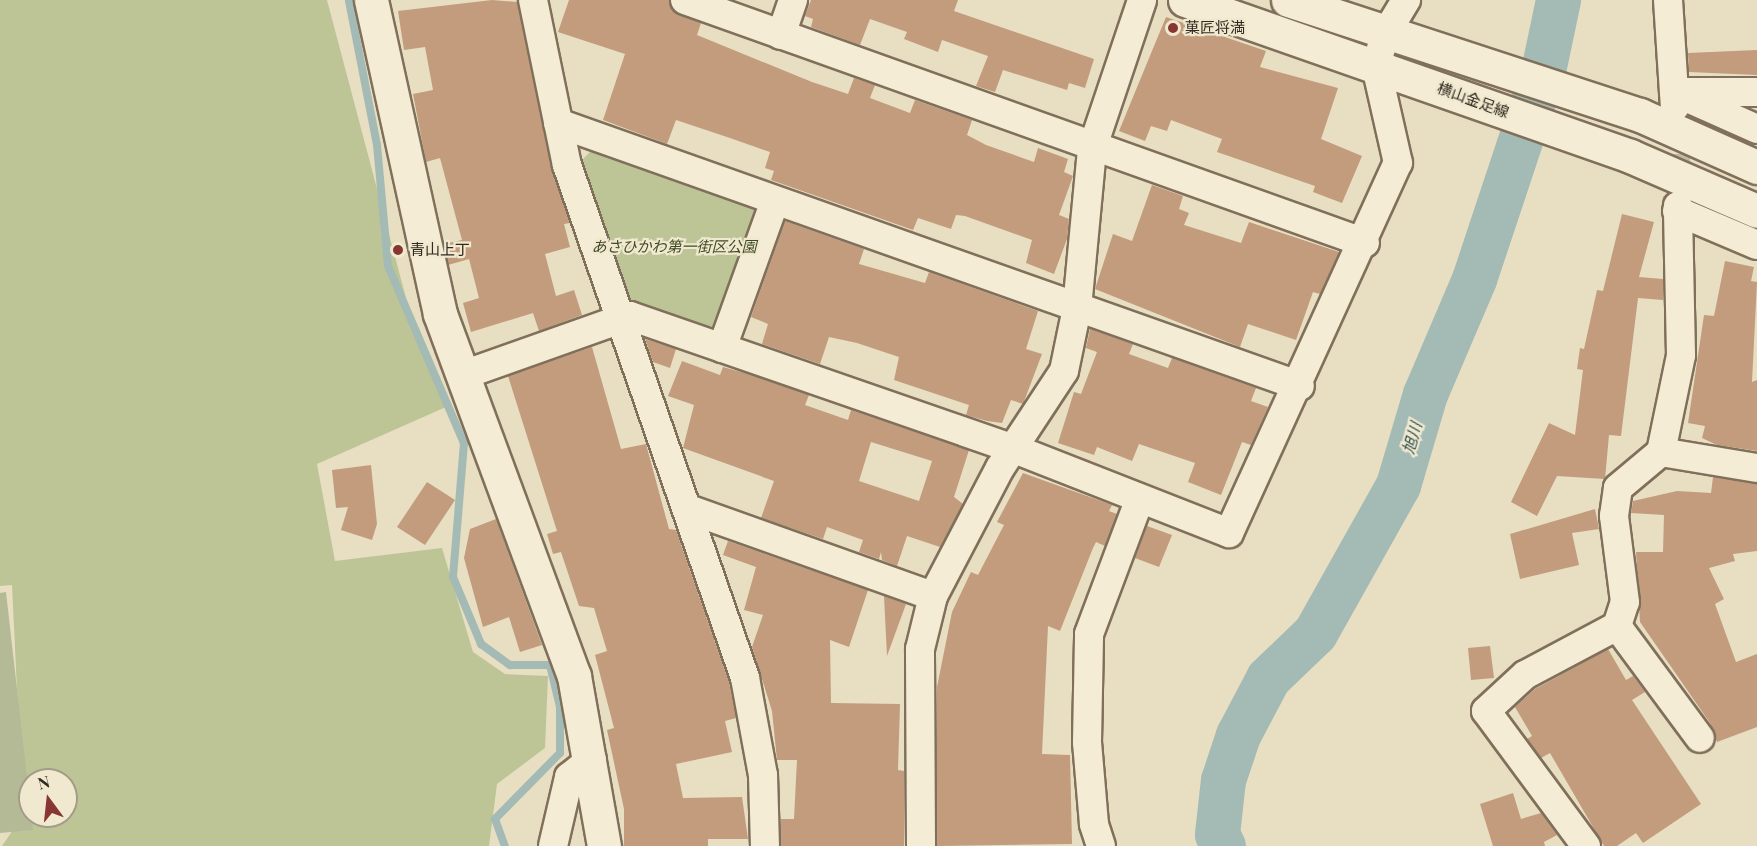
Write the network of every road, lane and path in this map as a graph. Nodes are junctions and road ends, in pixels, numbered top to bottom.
1 (371, 0) edge
2 (533, 0) edge
3 (685, 0) edge
4 (793, 0) edge
5 (1142, 0) edge
6 (1185, 0) edge
7 (1288, 0) edge
8 (1406, 0) edge
9 (1668, 0) edge
10 (781, 35) junction
11 (1385, 35) junction
12 (1376, 66) junction
13 (1757, 92) edge
14 (1674, 100) junction
15 (558, 123) junction
16 (1757, 129) edge
17 (1092, 149) junction
18 (1757, 167) edge
19 (776, 201) junction
20 (1757, 211) edge
21 (1365, 243) junction
22 (1757, 245) edge
23 (1077, 308) junction
24 (618, 320) junction
25 (722, 348) junction
26 (465, 374) junction
27 (1300, 386) junction
28 (1012, 448) junction
29 (1661, 452) junction
30 (1757, 468) edge
31 (1139, 501) junction
32 (688, 509) junction
33 (933, 596) junction
34 (1617, 626) junction
35 (1700, 738) dead end
36 (592, 759) junction
37 (553, 846) edge
38 (604, 846) edge
39 (765, 846) edge
40 (921, 846) edge
41 (1101, 846) edge
42 (1586, 846) edge

1 - 26 street
2 - 15 street
3 - 10 street
4 - 10 street
5 - 17 street
6 - 12 street, 横山金足線
7 - 11 street
8 - 11 street
9 - 14 street
10 - 17 street
11 - 12 street
11 - 18 street
12 - 20 street, 横山金足線
12 - 21 street
13 - 14 street
14 - 16 street
15 - 19 street
15 - 24 street
17 - 21 street
17 - 23 street
19 - 23 street
19 - 25 street
21 - 27 street
22 - 29 street
23 - 27 street
23 - 28 street
24 - 25 street
24 - 26 street
24 - 32 street
25 - 28 street
26 - 36 street
27 - 31 street
28 - 31 street
28 - 33 street
29 - 30 street
29 - 34 street
31 - 41 street
32 - 33 street
32 - 39 street
33 - 40 street
34 - 35 street
34 - 42 street
36 - 37 street
36 - 38 street

